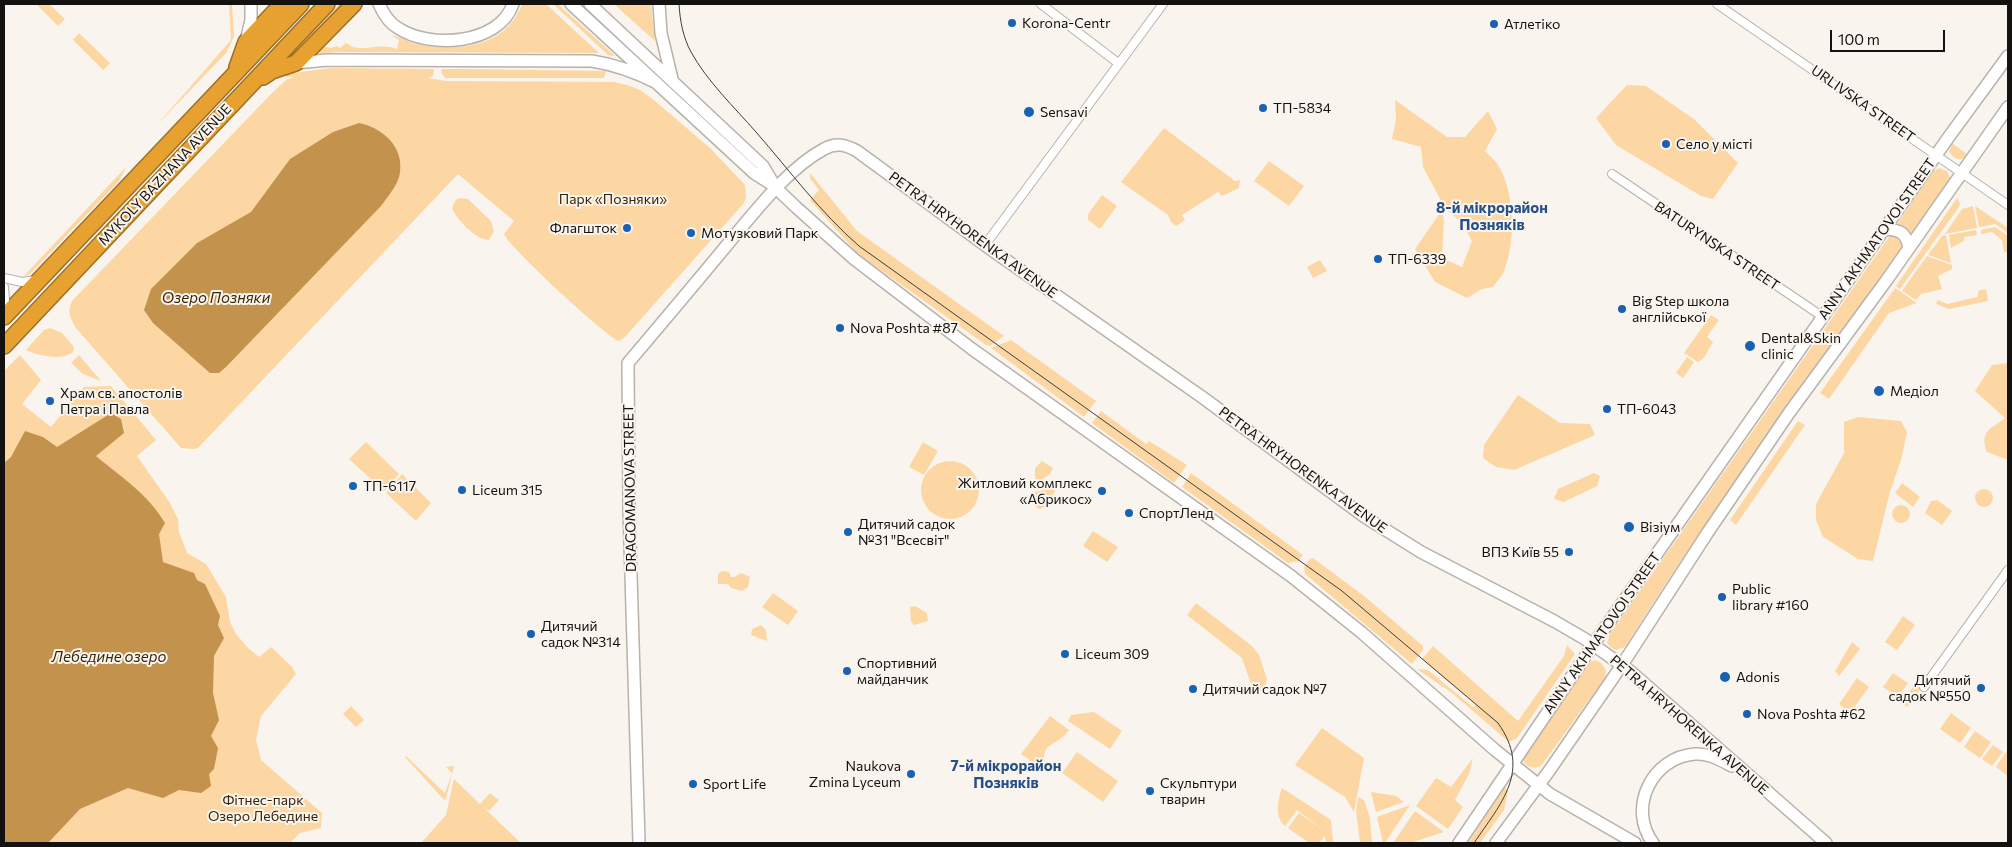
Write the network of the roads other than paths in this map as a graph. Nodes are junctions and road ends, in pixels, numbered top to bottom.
1 (251, 4) edge
2 (282, 4) edge
3 (301, 4) edge
4 (327, 4) edge
5 (354, 4) edge
6 (379, 4) edge
7 (513, 4) edge
8 (571, 4) edge
9 (590, 4) edge
10 (660, 4) edge
11 (1040, 4) edge
12 (1164, 4) edge
13 (1718, 4) edge
14 (246, 42) junction
15 (2008, 56) edge
16 (296, 63) junction
17 (1118, 64) junction
18 (235, 74) junction
19 (672, 79) junction
20 (657, 84) junction
21 (250, 85) junction
22 (2008, 107) edge
23 (1936, 155) junction
24 (1962, 173) junction
25 (1612, 174) dead end
26 (776, 188) junction
27 (2008, 204) edge
28 (1881, 226) junction
29 (985, 245) junction
30 (1909, 248) junction
31 (4, 278) edge
32 (40, 279) junction
33 (4, 287) edge
34 (5, 316) edge
35 (1823, 316) junction
36 (4, 346) edge
37 (2008, 570) edge
38 (1593, 645) junction
39 (1622, 665) junction
40 (1924, 687) dead end
41 (1514, 764) junction
42 (1745, 772) junction
43 (1539, 783) junction
44 (639, 843) edge
45 (1459, 843) edge
46 (1496, 843) edge
47 (1635, 843) edge
48 (1653, 843) edge
49 (1826, 843) edge

1 - 14 main road
2 - 14 highway
3 - 18 highway, MYKOLY BAZHANA AVENUE
4 - 21 highway, MYKOLY BAZHANA AVENUE
5 - 16 highway
6 - 7 main road
8 - 20 main road
9 - 19 main road
10 - 19 main road
11 - 17 street
12 - 17 street
13 - 23 street, URLIVSKA STREET
14 - 18 highway
15 - 23 main road, ANNY AKHMATOVOI STREET
16 - 20 main road
16 - 21 highway
17 - 29 street
18 - 32 highway, MYKOLY BAZHANA AVENUE
19 - 26 main road
20 - 26 main road
21 - 36 highway, MYKOLY BAZHANA AVENUE
22 - 24 main road
23 - 24 street, URLIVSKA STREET
23 - 28 main road, ANNY AKHMATOVOI STREET
24 - 27 street, URLIVSKA STREET
24 - 30 main road
25 - 35 street, BATURYNSKA STREET
26 - 29 main road, PETRA HRYHORENKA AVENUE
26 - 41 main road
26 - 44 main road, DRAGOMANOVA STREET
28 - 30 main road
28 - 35 main road, ANNY AKHMATOVOI STREET
29 - 38 main road, PETRA HRYHORENKA AVENUE
30 - 39 main road
31 - 32 street
32 - 34 highway, MYKOLY BAZHANA AVENUE
33 - 34 street
35 - 38 main road, ANNY AKHMATOVOI STREET
37 - 40 street
38 - 39 main road, PETRA HRYHORENKA AVENUE
38 - 41 main road, ANNY AKHMATOVOI STREET
39 - 42 main road, PETRA HRYHORENKA AVENUE
39 - 43 main road
41 - 43 main road
41 - 45 main road, ANNY AKHMATOVOI STREET
42 - 48 main road
42 - 49 main road, PETRA HRYHORENKA AVENUE
43 - 46 main road
43 - 47 main road

